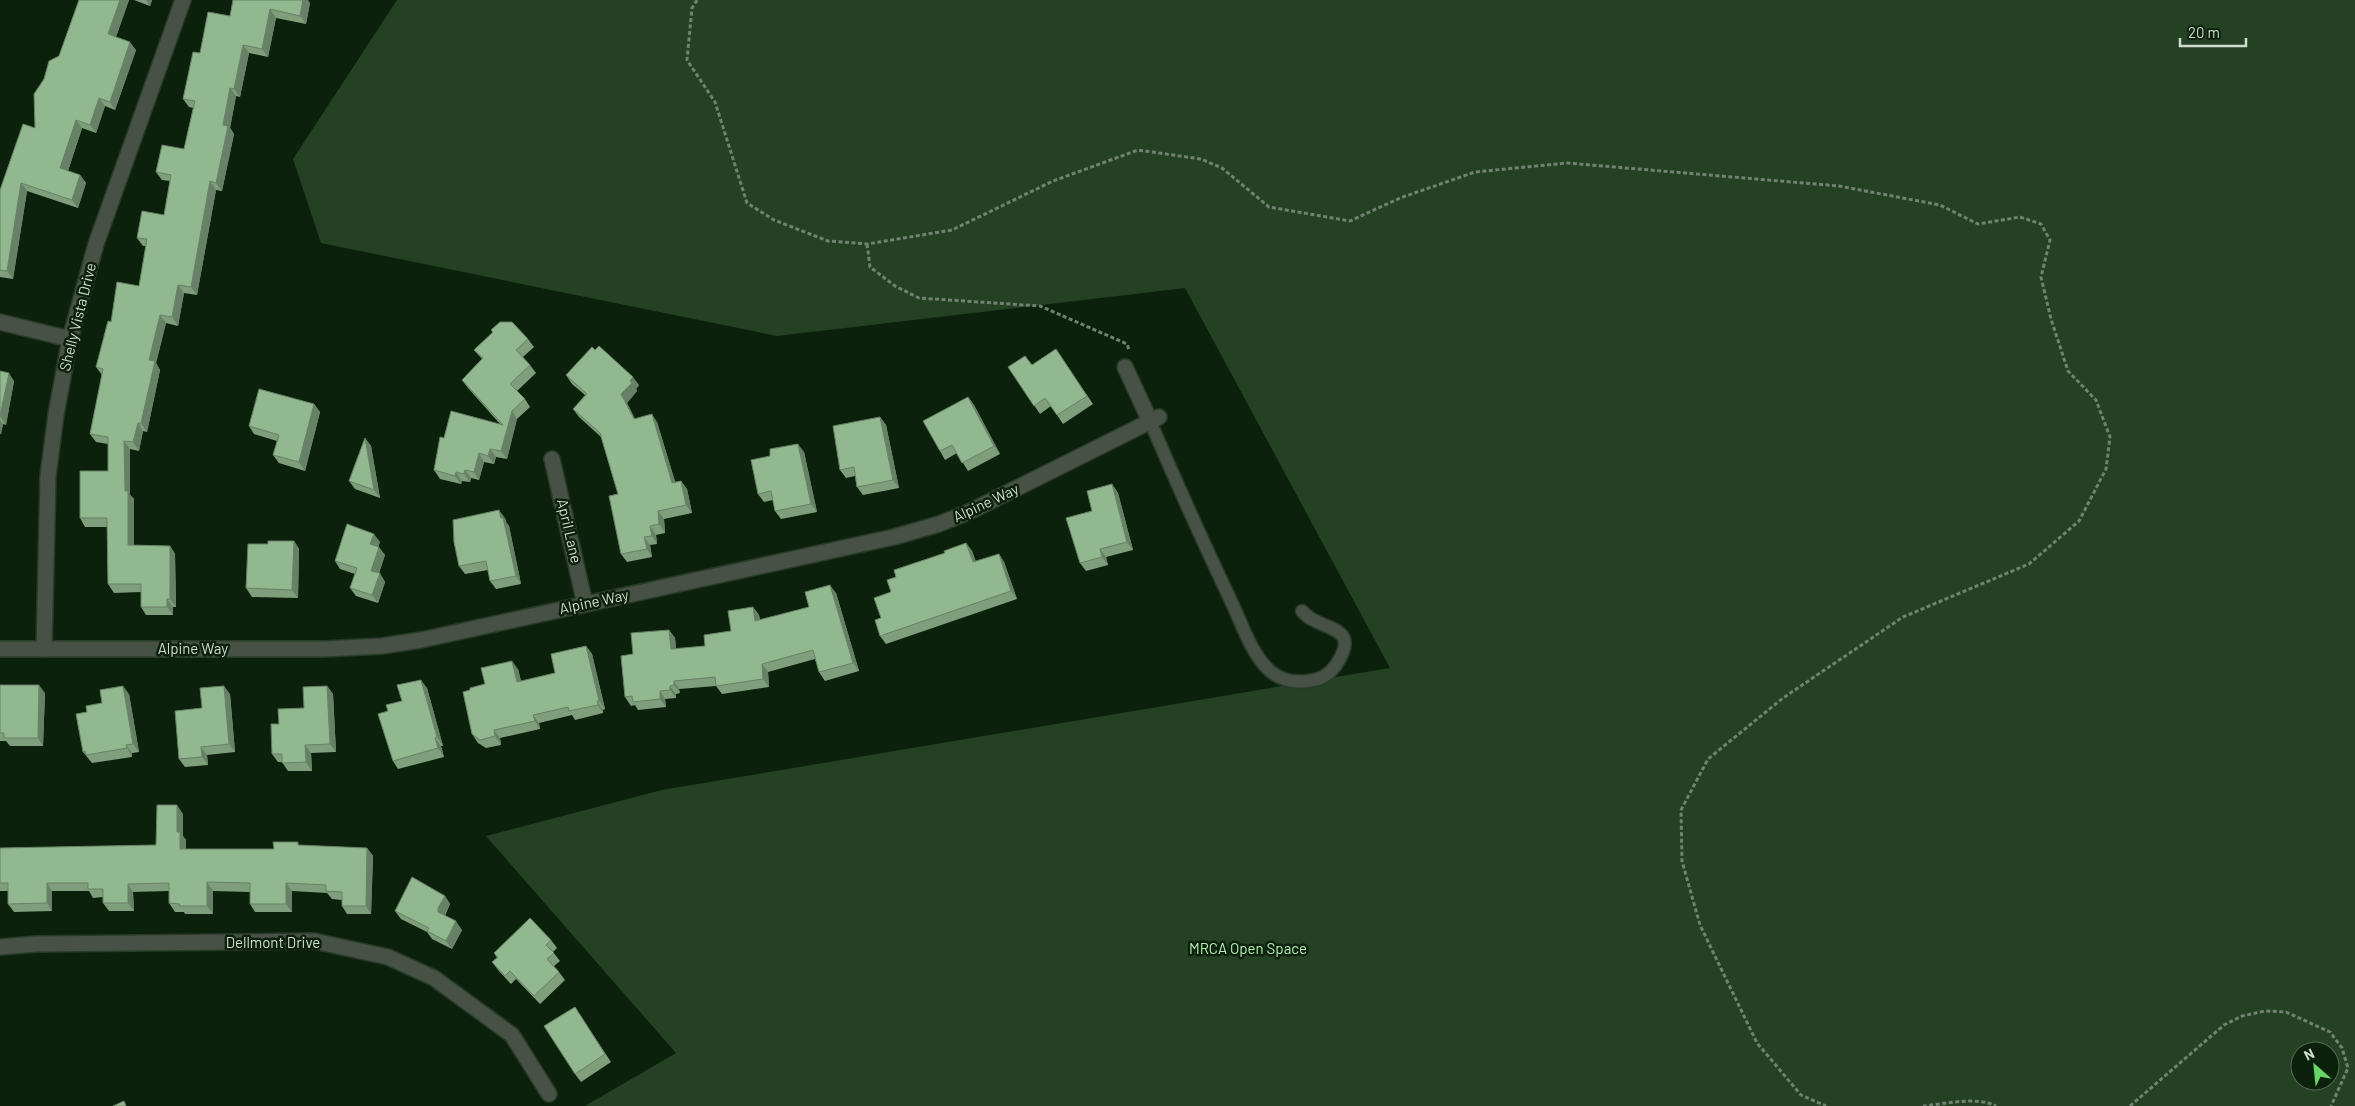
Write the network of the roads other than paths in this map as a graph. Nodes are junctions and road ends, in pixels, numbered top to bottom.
1 (183, 0) edge
2 (0, 322) edge
3 (70, 339) junction
4 (1127, 361) road end
5 (1154, 419) junction
6 (552, 459) dead end
7 (584, 604) junction
8 (1302, 611) dead end
9 (44, 648) junction
10 (0, 649) edge
11 (0, 947) edge
12 (549, 1094) dead end

1 - 3 street, Shelly Vista Drive
2 - 3 street
3 - 9 street, Shelly Vista Drive
4 - 5 street
5 - 7 street, Alpine Way
5 - 8 lane
6 - 7 street, April Lane
7 - 9 street, Alpine Way
9 - 10 street, Alpine Way
11 - 12 street, Dellmont Drive

